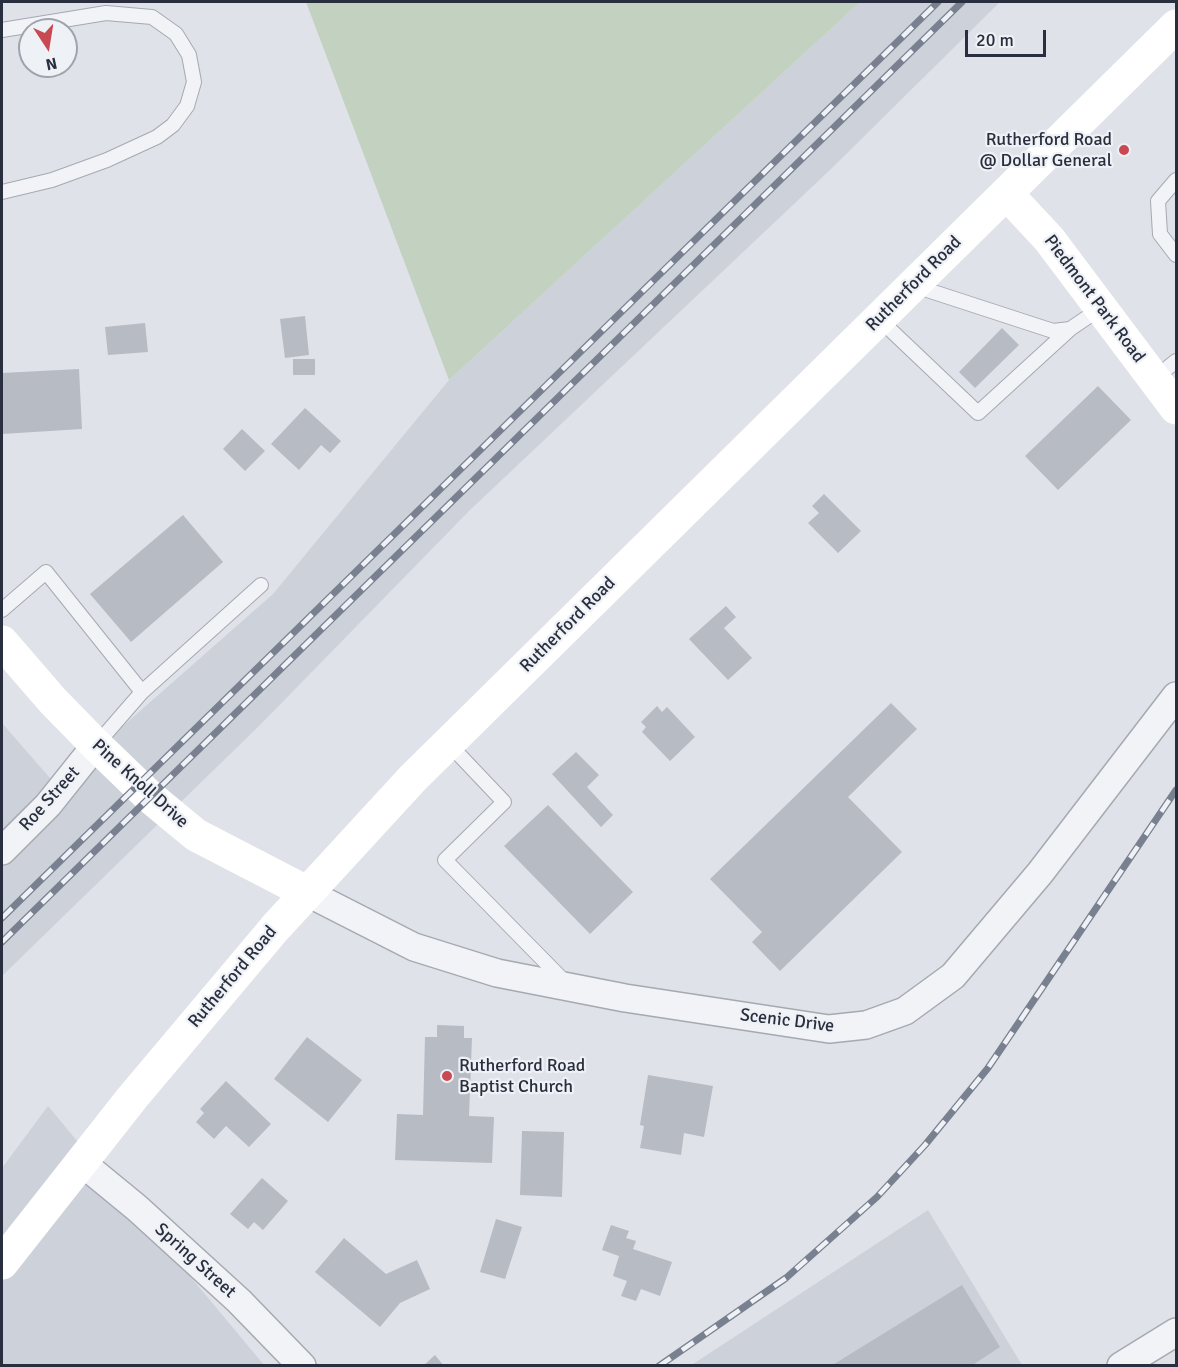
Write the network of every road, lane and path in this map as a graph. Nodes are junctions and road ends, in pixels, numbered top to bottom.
1 (1176, 26) edge
2 (2, 30) edge
3 (1176, 180) edge
4 (2, 192) edge
5 (1006, 194) junction
6 (1176, 255) edge
7 (913, 285) junction
8 (1101, 308) junction
9 (879, 319) junction
10 (1070, 329) junction
11 (1165, 370) edge
12 (1176, 408) edge
13 (261, 585) dead end
14 (2, 610) edge
15 (2, 642) edge
16 (142, 692) junction
17 (1176, 696) edge
18 (448, 743) junction
19 (96, 745) junction
20 (2, 850) edge
21 (306, 892) junction
22 (570, 988) junction
23 (81, 1162) junction
24 (2, 1263) edge
25 (1176, 1332) edge
26 (302, 1365) edge
27 (1121, 1365) edge

1 - 5 street, Rutherford Road
2 - 4 lane
3 - 6 lane
5 - 7 street, Rutherford Road
5 - 8 street, Piedmont Park Road
7 - 9 street, Rutherford Road
7 - 10 lane
8 - 10 lane
8 - 11 street, Piedmont Park Road
9 - 10 lane
9 - 18 street, Rutherford Road
11 - 12 street, Piedmont Park Road
13 - 16 lane
14 - 16 lane
15 - 19 street, Pine Knoll Drive
16 - 19 lane
17 - 22 street, Scenic Drive
18 - 21 street, Rutherford Road
18 - 22 lane
19 - 20 street, Roe Street
19 - 21 street, Pine Knoll Drive
21 - 22 street, Scenic Drive
21 - 23 street, Rutherford Road
23 - 24 street, Rutherford Road
23 - 26 street, Spring Street
25 - 27 street

